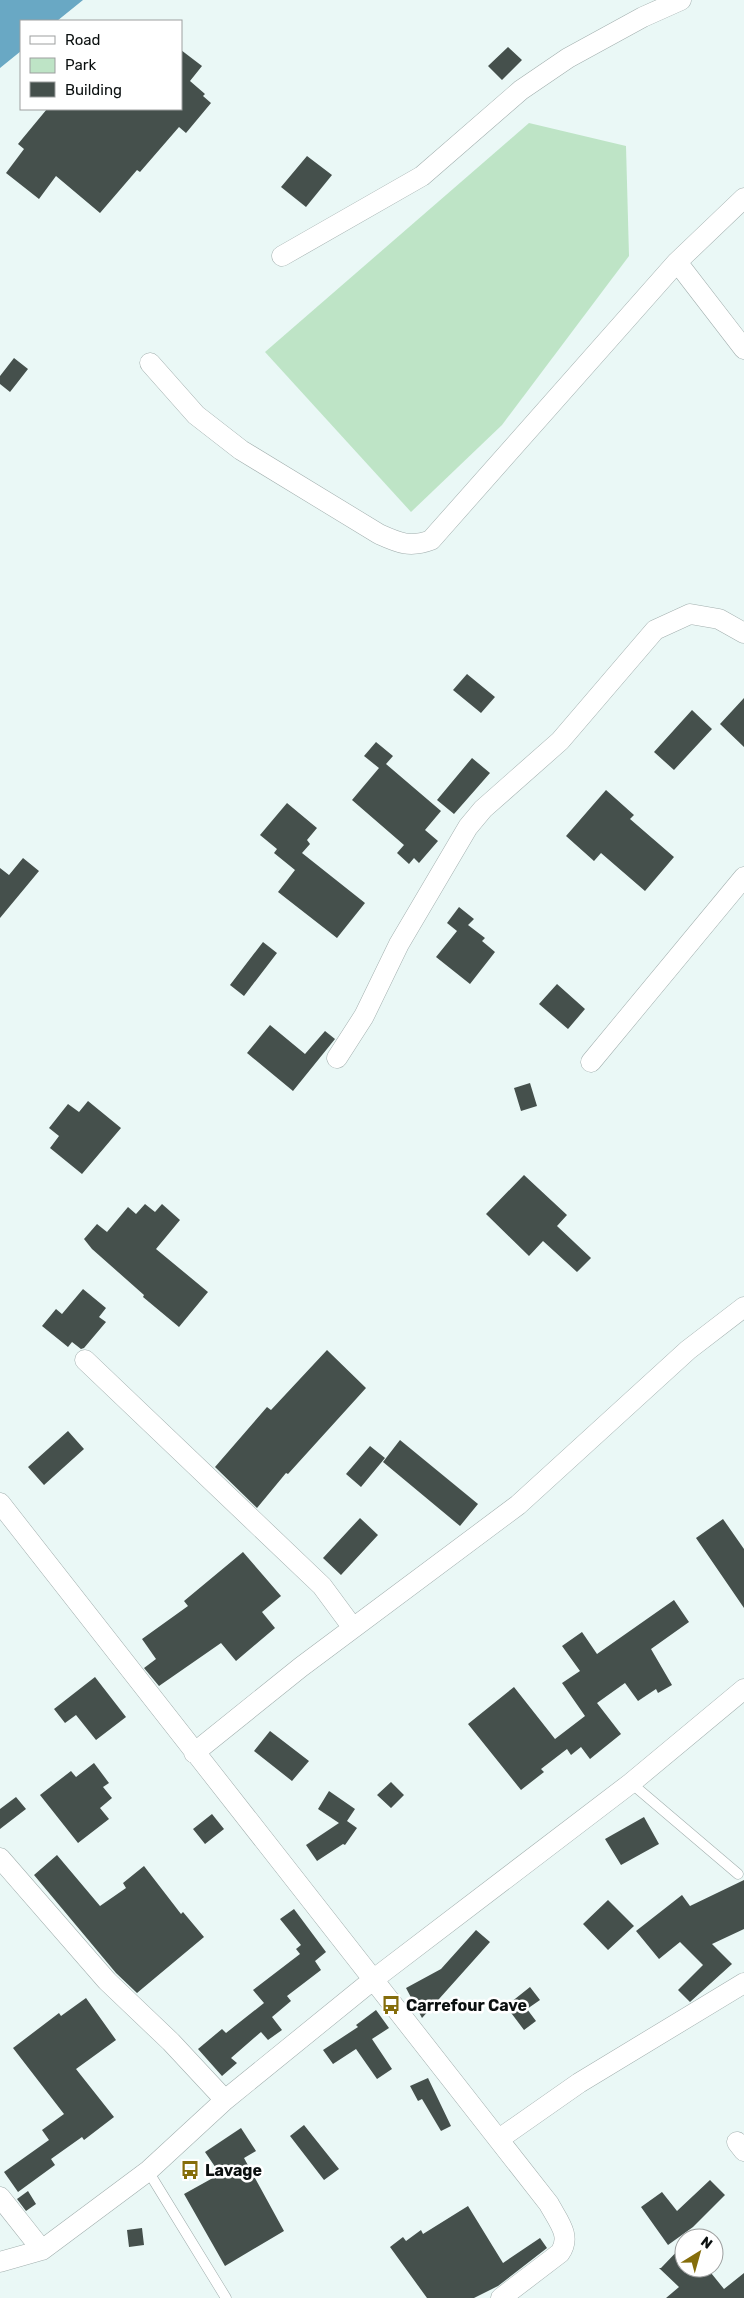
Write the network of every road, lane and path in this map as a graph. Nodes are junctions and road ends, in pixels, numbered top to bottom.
1 (681, 0) edge
2 (744, 198) edge
3 (282, 256) dead end
4 (677, 262) junction
5 (744, 349) edge
6 (150, 363) dead end
7 (744, 633) edge
8 (744, 877) edge
9 (337, 1058) dead end
10 (591, 1062) dead end
11 (744, 1307) edge
12 (85, 1360) dead end
13 (0, 1503) edge
14 (353, 1628) junction
15 (744, 1689) edge
16 (194, 1753) junction
17 (631, 1783) junction
18 (0, 1858) edge
19 (738, 1874) dead end
20 (374, 1980) junction
21 (744, 1983) edge
22 (225, 2100) junction
23 (498, 2140) junction
24 (148, 2170) junction
25 (0, 2197) edge
26 (42, 2250) junction
27 (0, 2262) edge
28 (226, 2298) edge
29 (501, 2298) edge

1 - 3 street
2 - 4 street
4 - 5 street
4 - 6 street
7 - 9 street
8 - 10 street
11 - 14 street
12 - 14 street
13 - 16 street
14 - 16 street
15 - 17 street
16 - 20 street
17 - 19 lane
17 - 20 street
18 - 22 street
20 - 22 street
20 - 23 street
21 - 23 street
22 - 24 street
23 - 29 street
24 - 26 street
24 - 28 lane
25 - 26 street
26 - 27 street

